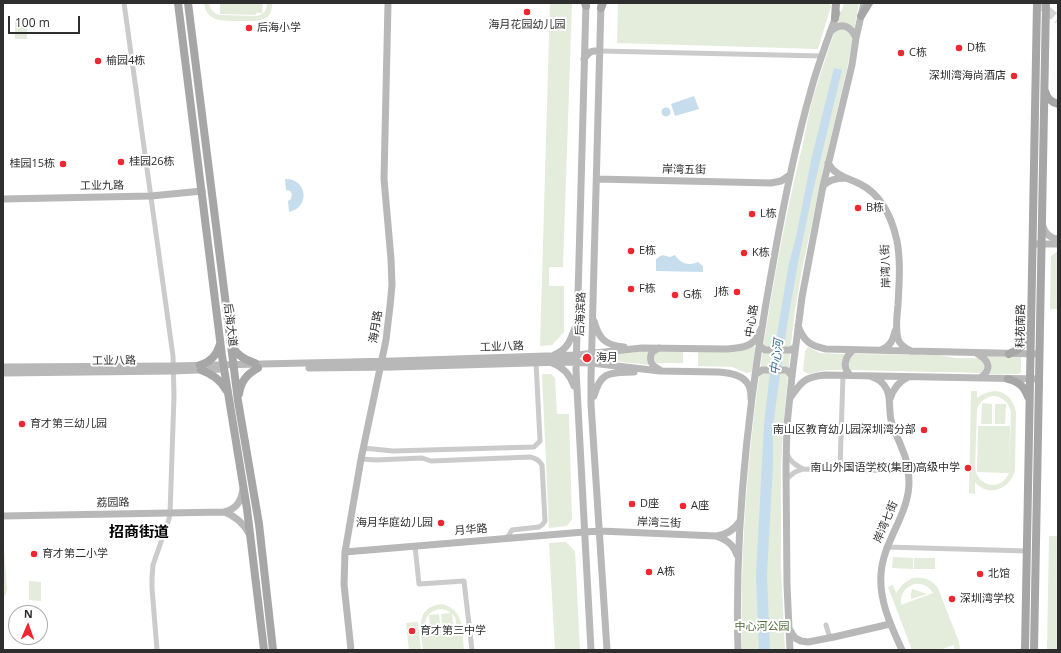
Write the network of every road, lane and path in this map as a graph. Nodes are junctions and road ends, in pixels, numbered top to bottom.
1 (124, 3) edge
2 (178, 3) edge
3 (188, 3) edge
4 (388, 3) edge
5 (836, 3) edge
6 (840, 3) edge
7 (864, 3) edge
8 (869, 3) edge
9 (1032, 3) edge
10 (1037, 3) edge
11 (1046, 3) edge
12 (1051, 3) edge
13 (585, 4) edge
14 (602, 5) edge
15 (1037, 14) junction
16 (1046, 15) junction
17 (861, 16) junction
18 (835, 18) junction
19 (830, 33) junction
20 (856, 38) junction
21 (1036, 41) junction
22 (1045, 42) junction
23 (600, 51) junction
24 (822, 56) junction
25 (584, 59) junction
26 (1045, 91) junction
27 (1058, 104) edge
28 (828, 163) junction
29 (790, 175) junction
30 (846, 178) junction
31 (597, 179) junction
32 (771, 183) junction
33 (823, 186) junction
34 (202, 192) junction
35 (151, 196) junction
36 (3, 199) edge
37 (785, 200) junction
38 (1042, 224) junction
39 (1058, 239) edge
40 (1037, 244) junction
41 (1058, 244) edge
42 (592, 315) junction
43 (577, 324) junction
44 (798, 326) junction
45 (896, 326) junction
46 (762, 327) junction
47 (1032, 332) junction
48 (230, 338) junction
49 (220, 339) junction
50 (759, 344) junction
51 (642, 348) junction
52 (659, 348) junction
53 (792, 349) junction
54 (853, 350) junction
55 (878, 350) junction
56 (911, 351) junction
57 (976, 353) junction
58 (591, 354) junction
59 (1009, 354) junction
60 (1035, 354) junction
61 (552, 356) junction
62 (576, 359) junction
63 (536, 362) junction
64 (546, 362) junction
65 (591, 363) junction
66 (381, 364) junction
67 (234, 366) junction
68 (257, 366) junction
69 (3, 367) edge
70 (201, 367) junction
71 (224, 367) junction
72 (173, 368) junction
73 (660, 371) junction
74 (3, 373) edge
75 (755, 375) junction
76 (847, 375) junction
77 (792, 376) junction
78 (869, 376) junction
79 (908, 377) junction
80 (980, 378) junction
81 (1008, 379) junction
82 (1035, 379) junction
83 (576, 391) junction
84 (228, 393) junction
85 (790, 398) junction
86 (751, 399) junction
87 (1030, 400) junction
88 (238, 401) junction
89 (890, 401) junction
90 (592, 404) junction
91 (363, 448) junction
92 (787, 454) junction
93 (361, 459) junction
94 (803, 468) junction
95 (840, 469) junction
96 (908, 471) junction
97 (786, 479) junction
98 (244, 487) junction
99 (224, 512) junction
100 (170, 514) junction
101 (3, 516) edge
102 (740, 521) junction
103 (600, 531) junction
104 (584, 532) junction
105 (716, 536) junction
106 (251, 538) junction
107 (506, 538) junction
108 (415, 546) junction
109 (886, 547) junction
110 (1027, 551) junction
111 (345, 552) junction
112 (738, 559) junction
113 (890, 624) junction
114 (826, 625) dead end
115 (789, 626) junction
116 (834, 637) junction
117 (737, 640) junction
118 (788, 648) edge
119 (157, 650) edge
120 (264, 650) edge
121 (273, 650) edge
122 (351, 650) edge
123 (472, 650) edge
124 (591, 650) edge
125 (607, 650) edge
126 (734, 650) edge
127 (738, 650) edge
128 (902, 650) edge
129 (1025, 650) edge
130 (1034, 650) edge

1 - 35 street
2 - 34 main road, 后海大道
3 - 48 main road, 后海大道
4 - 66 main road, 海月路
5 - 18 main road
6 - 18 main road, 中心路
7 - 17 main road
8 - 17 main road
9 - 15 main road
10 - 15 main road, 科苑南路
11 - 16 main road, 科苑南路
12 - 16 main road
13 - 25 main road, 后海滨路
14 - 23 main road, 后海滨路
15 - 21 main road, 科苑南路
16 - 22 main road, 科苑南路
17 - 20 main road
18 - 19 main road, 中心路
19 - 20 main road
19 - 24 main road, 中心路
20 - 28 main road
21 - 22 main road
21 - 40 main road, 科苑南路
22 - 26 main road, 科苑南路
23 - 24 street
23 - 25 main road
23 - 31 main road, 后海滨路
24 - 29 main road, 中心路
25 - 43 main road, 后海滨路
26 - 27 main road
26 - 38 main road, 科苑南路
28 - 30 main road, 岸湾八街
28 - 33 main road
29 - 32 main road
29 - 37 main road, 中心路
30 - 33 main road
30 - 45 main road, 岸湾八街
31 - 32 main road, 岸湾五街
31 - 42 main road, 后海滨路
32 - 37 main road
33 - 44 main road
34 - 35 main road, 工业九路
34 - 49 main road, 后海大道
35 - 36 main road, 工业九路
35 - 72 street
37 - 46 main road, 中心路
38 - 39 main road
38 - 40 main road, 科苑南路
40 - 41 main road
40 - 47 main road, 科苑南路
40 - 60 main road, 科苑南路
42 - 51 main road
42 - 58 main road, 后海滨路
43 - 61 main road
43 - 62 main road, 后海滨路
44 - 53 main road
44 - 54 main road
45 - 55 main road
45 - 56 main road
46 - 50 main road, 中心路
46 - 52 main road, 工业八路
47 - 59 main road
47 - 60 main road, 科苑南路
48 - 67 main road, 后海大道
48 - 68 main road
49 - 70 main road
49 - 71 main road, 后海大道
50 - 53 main road
50 - 75 main road, 中心路
51 - 52 main road, 工业八路
51 - 58 main road, 工业八路
52 - 73 main road
53 - 77 main road
54 - 55 main road
54 - 76 main road
55 - 56 main road
56 - 57 main road
57 - 59 main road
57 - 80 main road
58 - 62 main road, 工业八路
58 - 65 main road, 后海滨路
59 - 60 main road
60 - 82 main road, 科苑南路
61 - 62 main road, 工业八路
61 - 66 main road, 工业八路
62 - 64 main road, 工业八路
62 - 65 main road, 工业八路
62 - 83 main road, 后海滨路
63 - 64 main road, 工业八路
63 - 66 main road, 工业八路
63 - 91 street
64 - 83 main road
65 - 73 main road, 工业八路
65 - 90 main road, 后海滨路
66 - 68 main road, 工业八路
66 - 91 main road, 海月路
67 - 68 main road, 工业八路
67 - 71 main road, 工业八路
67 - 88 main road, 后海大道
68 - 88 main road
69 - 72 main road, 工业八路
70 - 71 main road, 工业八路
70 - 72 main road, 工业八路
70 - 84 main road
71 - 84 main road, 后海大道
72 - 74 main road, 工业八路
72 - 100 street
73 - 86 main road, 工业八路
73 - 90 main road
75 - 77 main road
75 - 86 main road, 中心路
76 - 78 main road
76 - 85 main road
76 - 95 street
77 - 85 main road
78 - 79 main road
78 - 89 main road
79 - 80 main road
79 - 89 main road
80 - 81 main road
81 - 82 main road
81 - 87 main road
82 - 87 main road, 科苑南路
82 - 130 main road, 科苑南路
83 - 104 main road, 后海滨路
84 - 98 main road, 后海大道
85 - 92 main road
86 - 102 main road, 中心路
87 - 110 main road, 科苑南路
88 - 121 main road, 后海大道
89 - 96 main road, 岸湾七街
90 - 103 main road, 后海滨路
91 - 93 main road, 海月路
92 - 94 street
92 - 97 main road
93 - 107 street
93 - 111 main road, 海月路
94 - 95 street
94 - 97 street
95 - 96 street
96 - 109 main road, 岸湾七街
97 - 115 main road
98 - 99 main road
98 - 106 main road, 后海大道
99 - 100 main road, 荔园路
99 - 106 main road
100 - 101 main road, 荔园路
100 - 119 street
102 - 105 main road
102 - 112 main road, 中心路
103 - 104 main road, 月华路
103 - 105 main road, 岸湾三街
103 - 125 main road, 后海滨路
104 - 107 main road, 月华路
104 - 124 main road, 后海滨路
105 - 112 main road
106 - 120 main road, 后海大道
107 - 108 main road, 月华路
108 - 111 main road, 月华路
108 - 123 street
109 - 110 street
109 - 113 main road, 岸湾七街
110 - 129 main road, 科苑南路
111 - 122 main road, 海月路
112 - 117 main road, 中心路
113 - 116 main road
113 - 128 main road, 岸湾七街
114 - 116 street
115 - 116 main road
115 - 118 main road
117 - 126 main road
117 - 127 main road, 中心路

